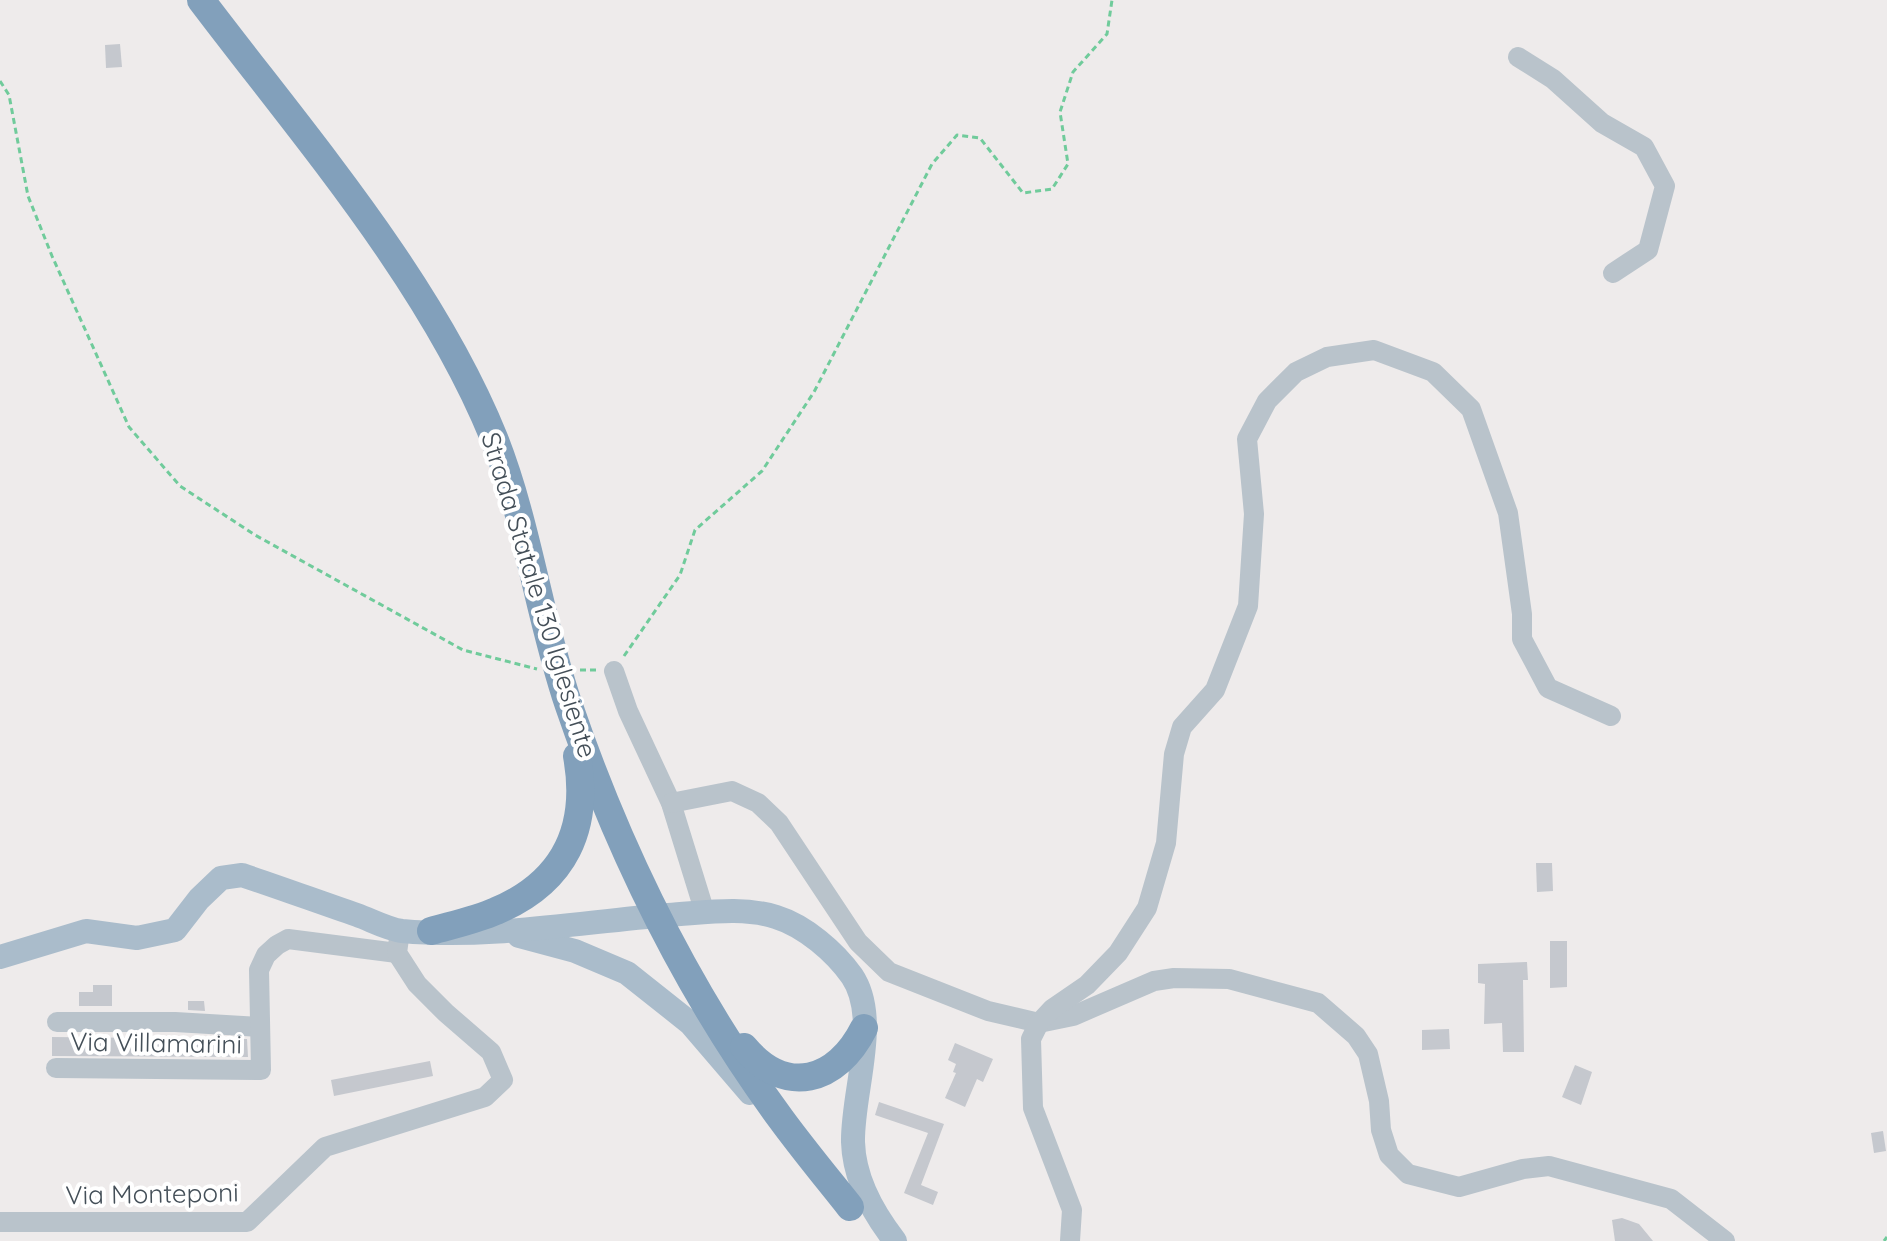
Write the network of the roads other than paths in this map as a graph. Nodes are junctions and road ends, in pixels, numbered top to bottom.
1 (201, 0) edge
2 (1518, 57) dead end
3 (1613, 273) dead end
4 (614, 671) road end
5 (566, 695) junction
6 (1611, 716) dead end
7 (671, 803) junction
8 (705, 913) junction
9 (431, 931) junction
10 (505, 932) junction
11 (398, 942) junction
12 (672, 944) junction
13 (0, 957) edge
14 (57, 1022) dead end
15 (1039, 1023) junction
16 (260, 1027) junction
17 (864, 1028) junction
18 (56, 1068) dead end
19 (850, 1207) junction
20 (0, 1222) edge
21 (881, 1241) edge
22 (895, 1241) edge
23 (1070, 1241) edge
24 (1725, 1241) edge

1 - 5 highway, Strada Statale 130 Iglesiente
2 - 3 street
4 - 7 street
5 - 9 highway
5 - 12 highway, Strada Statale 130 Iglesiente
6 - 15 street
7 - 8 street
7 - 15 street
8 - 10 main road
8 - 17 main road
9 - 10 main road
9 - 11 main road
10 - 19 main road
11 - 13 main road
11 - 16 street, Via Villamarini
11 - 20 street, Via Monteponi
12 - 17 highway
12 - 19 highway, Strada Statale 130 Iglesiente
14 - 16 street, Via Villamarini
15 - 23 street
15 - 24 street
16 - 18 street, Via Villamarini
17 - 22 main road
19 - 21 main road

